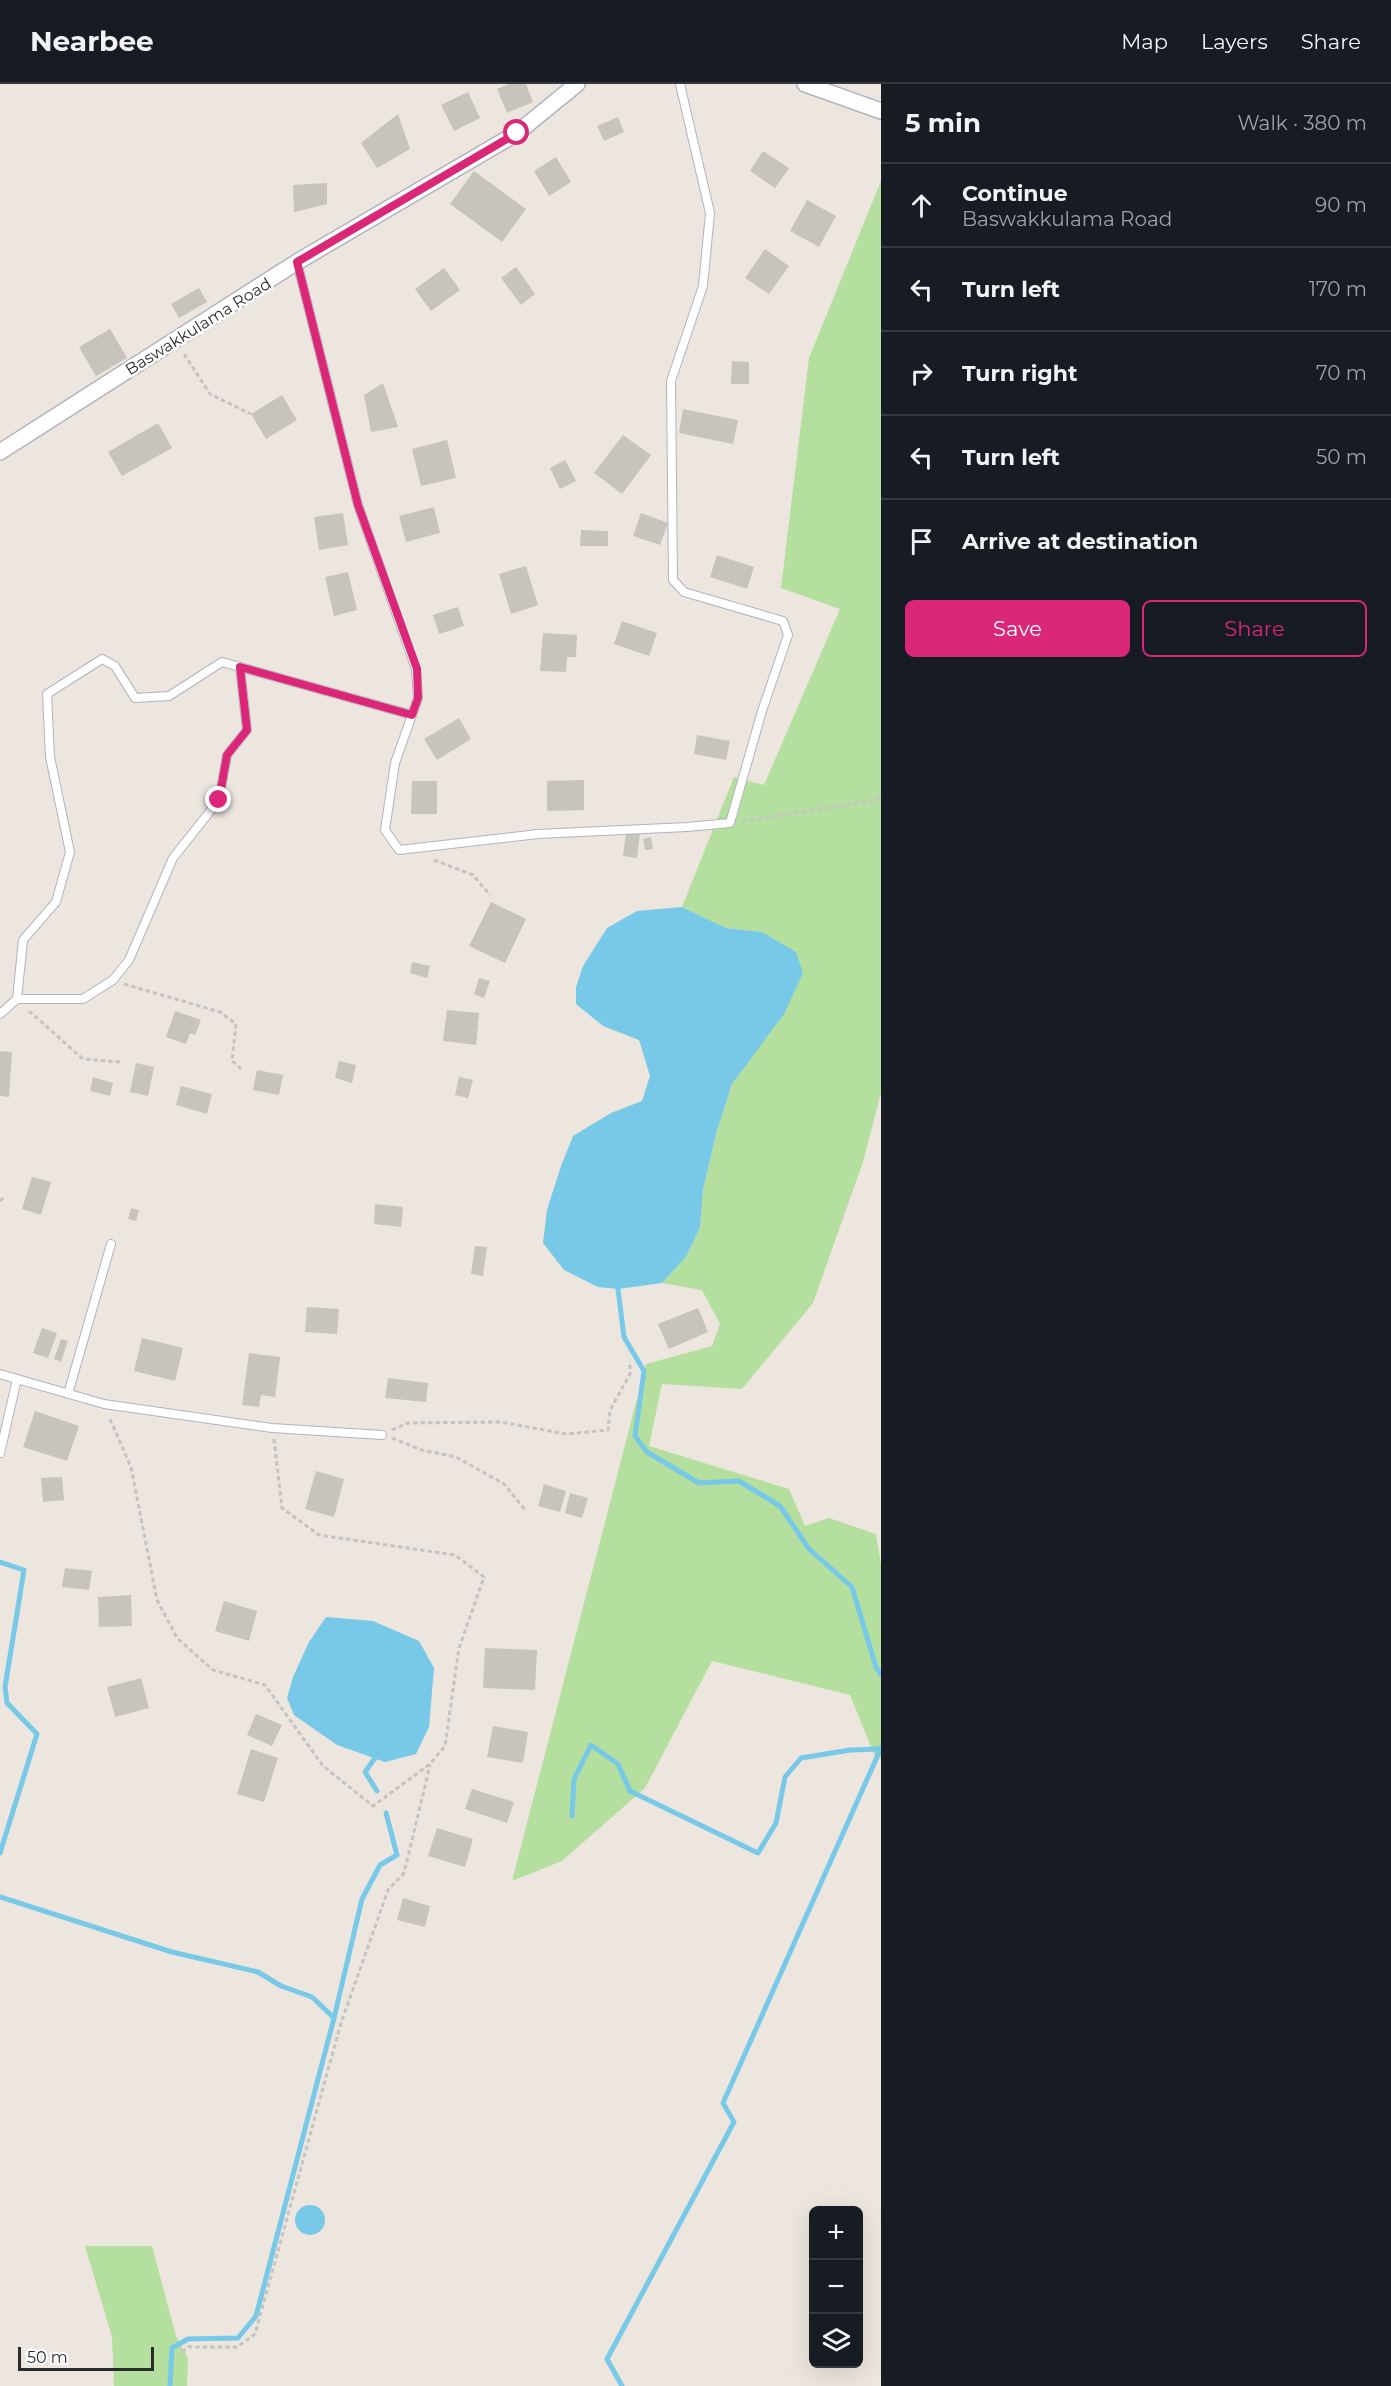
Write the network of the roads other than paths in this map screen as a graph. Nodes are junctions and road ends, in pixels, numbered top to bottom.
1 (577, 84) edge
2 (680, 84) edge
3 (805, 84) edge
4 (881, 111) edge
5 (297, 262) junction
6 (0, 452) edge
7 (240, 667) junction
8 (412, 715) junction
9 (16, 999) junction
10 (0, 1014) edge
11 (111, 1244) dead end
12 (0, 1374) edge
13 (17, 1379) junction
14 (68, 1394) junction
15 (382, 1435) road end
16 (0, 1453) edge

1 - 5 street, Baswakkulama Road
2 - 8 lane
3 - 4 street
5 - 6 street, Baswakkulama Road
5 - 8 lane
7 - 8 lane
7 - 9 lane
7 - 9 lane
9 - 10 lane
11 - 14 lane
12 - 13 lane
13 - 14 lane
13 - 16 lane
14 - 15 lane

